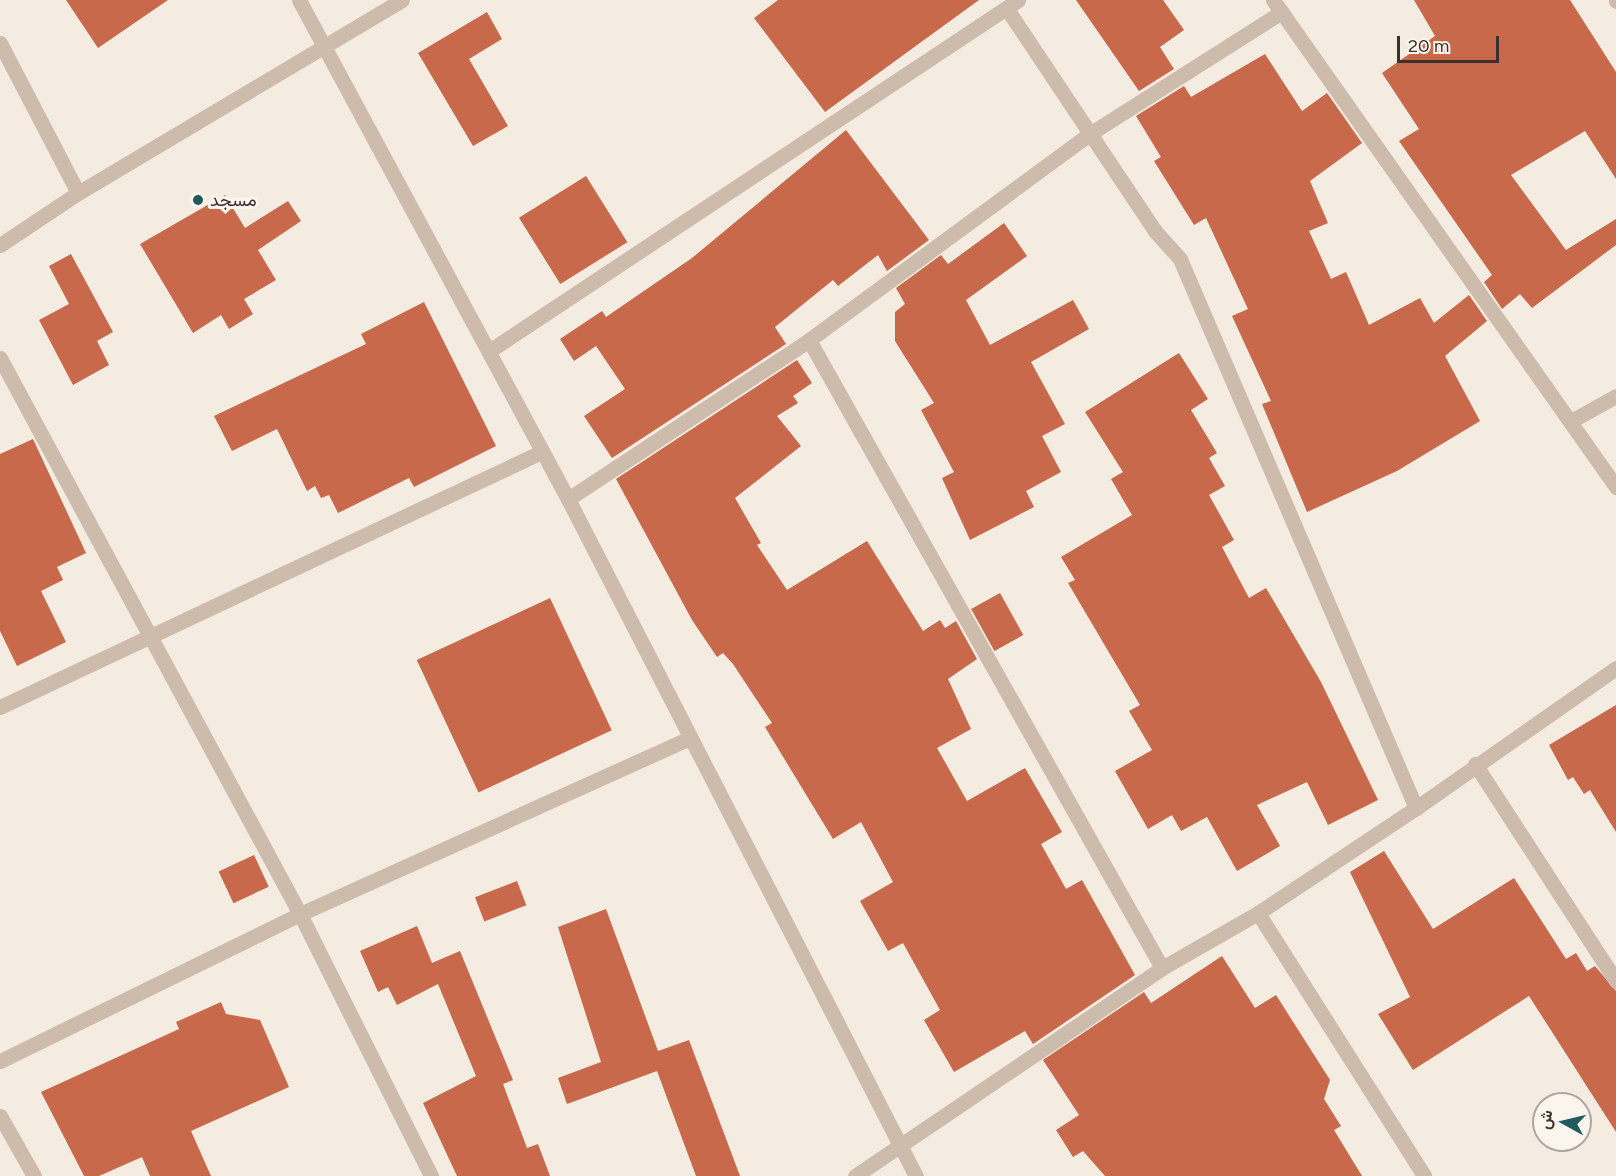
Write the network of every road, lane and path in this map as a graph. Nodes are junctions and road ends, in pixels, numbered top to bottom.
1 (299, 0) edge
2 (402, 0) edge
3 (1012, 4) edge
4 (1278, 6) edge
5 (0, 43) edge
6 (325, 49) junction
7 (1091, 132) junction
8 (78, 193) junction
9 (0, 245) edge
10 (809, 340) junction
11 (489, 351) junction
12 (0, 358) edge
13 (1616, 396) edge
14 (1571, 421) junction
15 (539, 453) junction
16 (1616, 487) edge
17 (568, 499) junction
18 (149, 634) junction
19 (1616, 668) edge
20 (0, 706) edge
21 (690, 738) junction
22 (1475, 764) junction
23 (1416, 808) junction
24 (1258, 913) junction
25 (300, 914) junction
26 (1162, 968) junction
27 (1616, 981) edge
28 (0, 1061) edge
29 (0, 1116) edge
30 (900, 1146) junction
31 (34, 1176) edge
32 (431, 1176) edge
33 (855, 1176) edge
34 (916, 1176) edge
35 (1424, 1176) edge

1 - 6 street
2 - 6 street
3 - 7 street
3 - 11 street
4 - 7 street
4 - 14 street
5 - 8 street
6 - 8 street
6 - 11 street
7 - 10 street
7 - 23 street
8 - 9 street
10 - 17 street
10 - 26 street
11 - 15 street
12 - 18 street
13 - 14 street
14 - 16 street
15 - 17 street
15 - 18 street
17 - 21 street
18 - 20 street
18 - 25 street
19 - 22 street
21 - 25 street
21 - 30 street
22 - 23 street
22 - 27 street
23 - 24 street
24 - 26 street
24 - 35 street
25 - 28 street
25 - 32 street
26 - 30 street
29 - 31 street
30 - 33 street
30 - 34 street

